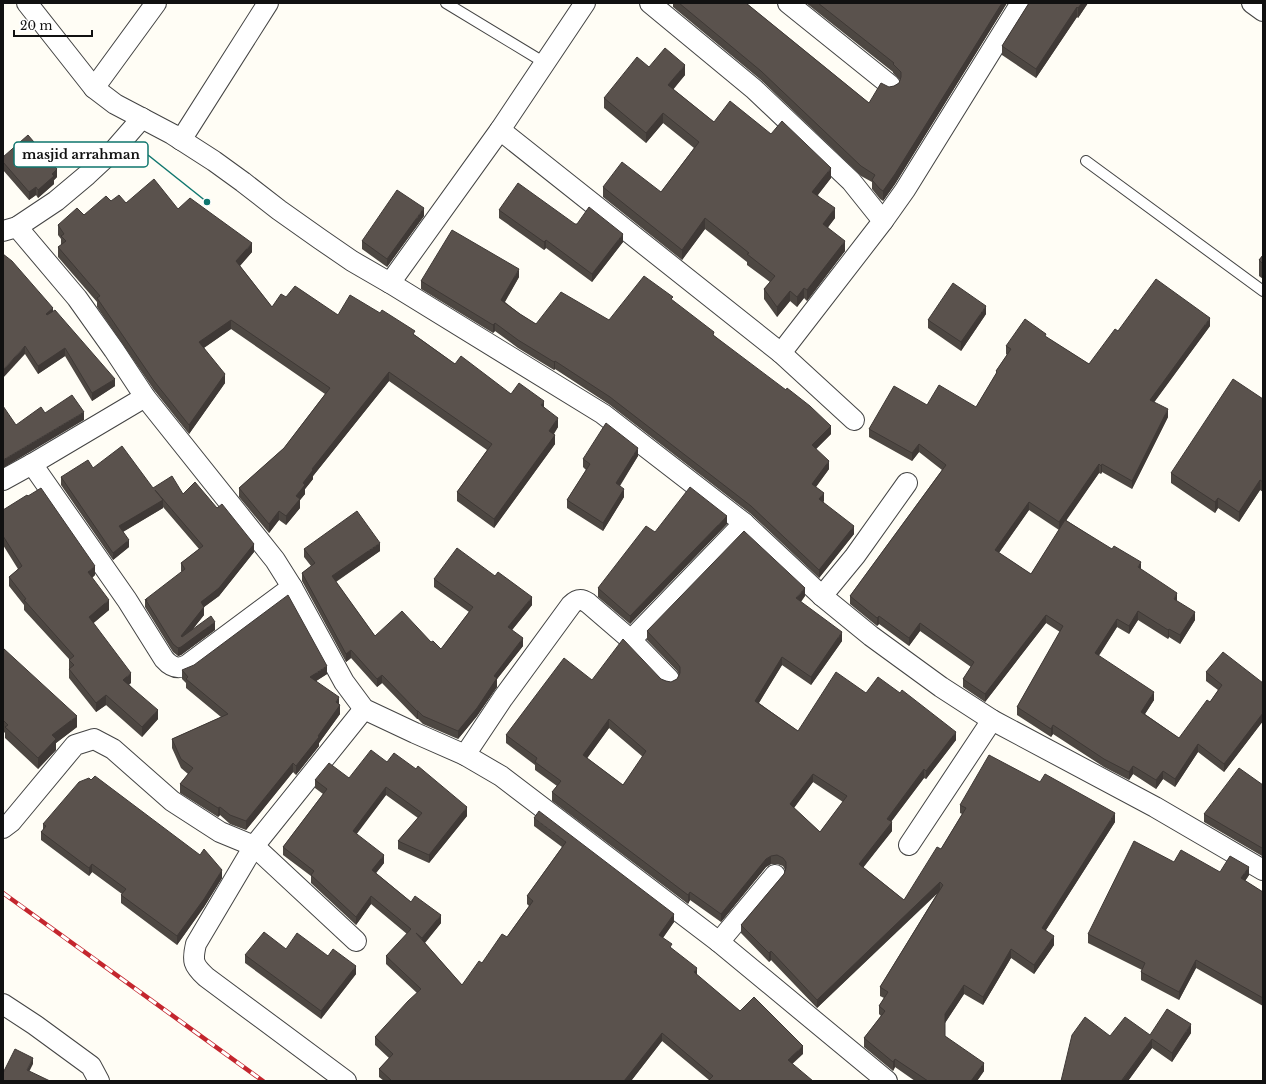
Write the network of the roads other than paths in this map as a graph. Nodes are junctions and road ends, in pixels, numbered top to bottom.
1 (27, 3) edge
2 (156, 3) edge
3 (268, 3) edge
4 (446, 3) edge
5 (585, 3) edge
6 (650, 3) edge
7 (788, 3) edge
8 (1021, 3) edge
9 (1252, 3) edge
10 (1263, 11) edge
11 (545, 63) junction
12 (890, 85) edge
13 (94, 88) junction
14 (142, 118) junction
15 (500, 130) junction
16 (181, 140) junction
17 (1086, 161) dead end
18 (883, 221) junction
19 (10, 229) edge
20 (390, 283) junction
21 (1263, 291) edge
22 (781, 353) junction
23 (144, 397) junction
24 (854, 420) dead end
25 (32, 464) junction
26 (3, 480) edge
27 (907, 483) dead end
28 (744, 523) junction
29 (292, 587) junction
30 (822, 596) junction
31 (631, 640) junction
32 (669, 679) dead end
33 (364, 709) junction
34 (992, 720) junction
35 (465, 755) junction
36 (3, 828) edge
37 (909, 845) dead end
38 (254, 846) junction
39 (1263, 870) edge
40 (775, 876) dead end
41 (356, 941) dead end
42 (720, 942) junction
43 (3, 1004) edge
44 (99, 1081) edge
45 (346, 1081) edge
46 (887, 1081) edge

1 - 13 street
2 - 13 street
3 - 16 street
4 - 11 lane
5 - 11 street
6 - 18 street
7 - 12 street
8 - 18 street
9 - 10 street
11 - 15 street
13 - 14 street
14 - 16 street
14 - 19 street
15 - 20 street
15 - 22 street
16 - 20 street
17 - 21 lane
18 - 22 street
19 - 23 street
20 - 28 street
22 - 24 street
23 - 25 street
23 - 29 street
25 - 26 street
25 - 29 street
27 - 30 street
28 - 30 street
28 - 31 street
29 - 33 street
30 - 34 street
31 - 32 street
31 - 35 street
33 - 35 street
33 - 38 street
34 - 37 street
34 - 39 street
35 - 42 street
36 - 38 street
38 - 41 street
38 - 45 street
40 - 42 street
42 - 46 street
43 - 44 street

